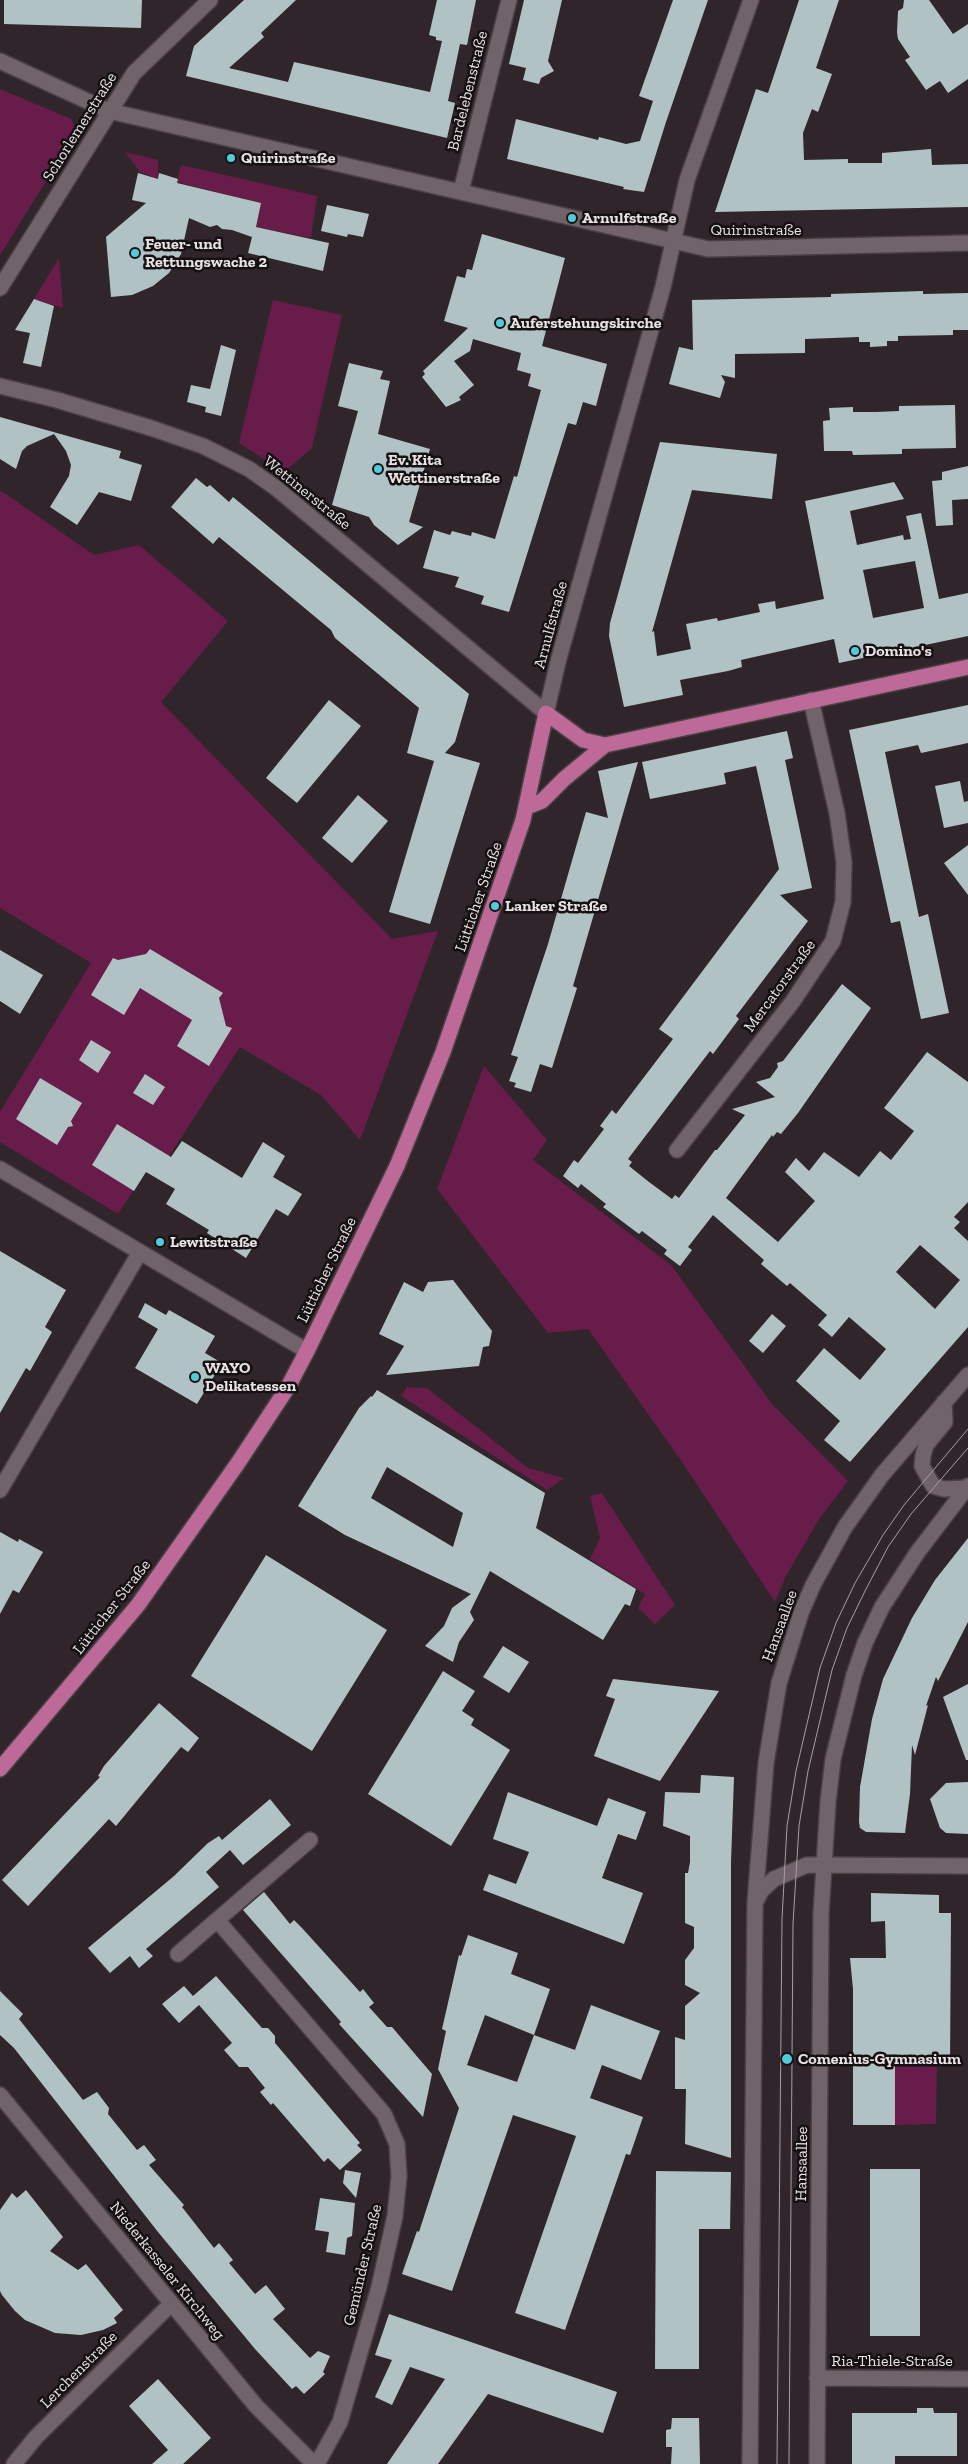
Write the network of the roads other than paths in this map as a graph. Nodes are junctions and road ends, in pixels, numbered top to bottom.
1 (210, 0) edge
2 (509, 0) edge
3 (751, 0) edge
4 (0, 61) edge
5 (109, 111) junction
6 (461, 191) junction
7 (671, 242) junction
8 (968, 243) edge
9 (0, 288) edge
10 (0, 386) edge
11 (968, 667) edge
12 (811, 700) junction
13 (546, 713) junction
14 (605, 745) junction
15 (526, 807) junction
16 (677, 1150) dead end
17 (0, 1169) edge
18 (140, 1252) junction
19 (308, 1351) junction
20 (968, 1375) edge
21 (944, 1402) junction
22 (967, 1487) edge
23 (0, 1490) edge
24 (0, 1769) edge
25 (310, 1840) dead end
26 (823, 1865) junction
27 (968, 1866) edge
28 (755, 1903) junction
29 (217, 1920) junction
30 (178, 1954) dead end
31 (0, 2095) edge
32 (171, 2304) junction
33 (817, 2378) junction
34 (968, 2379) edge
35 (14, 2464) edge
36 (315, 2464) edge
37 (750, 2464) edge
38 (817, 2464) edge

1 - 5 street, Schorlemerstraße
2 - 6 street, Bardelebenstraße
3 - 7 street, Arnulfstraße
4 - 5 street, Quirinstraße
5 - 6 street, Quirinstraße
5 - 9 street, Schorlemerstraße
6 - 7 street, Quirinstraße
7 - 8 street, Quirinstraße
7 - 13 street, Arnulfstraße
10 - 13 street, Wettinerstraße
11 - 12 main road
12 - 14 main road
12 - 16 street, Mercatorstraße
13 - 14 main road
13 - 15 main road, Lütticher Straße
14 - 15 main road
15 - 19 main road, Lütticher Straße
17 - 18 street
18 - 19 street
18 - 23 street
19 - 24 main road, Lütticher Straße
20 - 21 street, Hansaallee
21 - 22 street, Hansaallee
21 - 28 street, Hansaallee
22 - 26 street, Hansaallee
25 - 29 street
26 - 27 street
26 - 28 street
26 - 33 street, Hansaallee
28 - 37 street, Hansaallee
29 - 30 street
29 - 36 street, Gemünder Straße
31 - 32 street, Niederkasseler Kirchweg
32 - 35 street, Lerchenstraße
32 - 36 street, Niederkasseler Kirchweg
33 - 34 street, Ria-Thiele-Straße
33 - 38 street, Hansaallee

